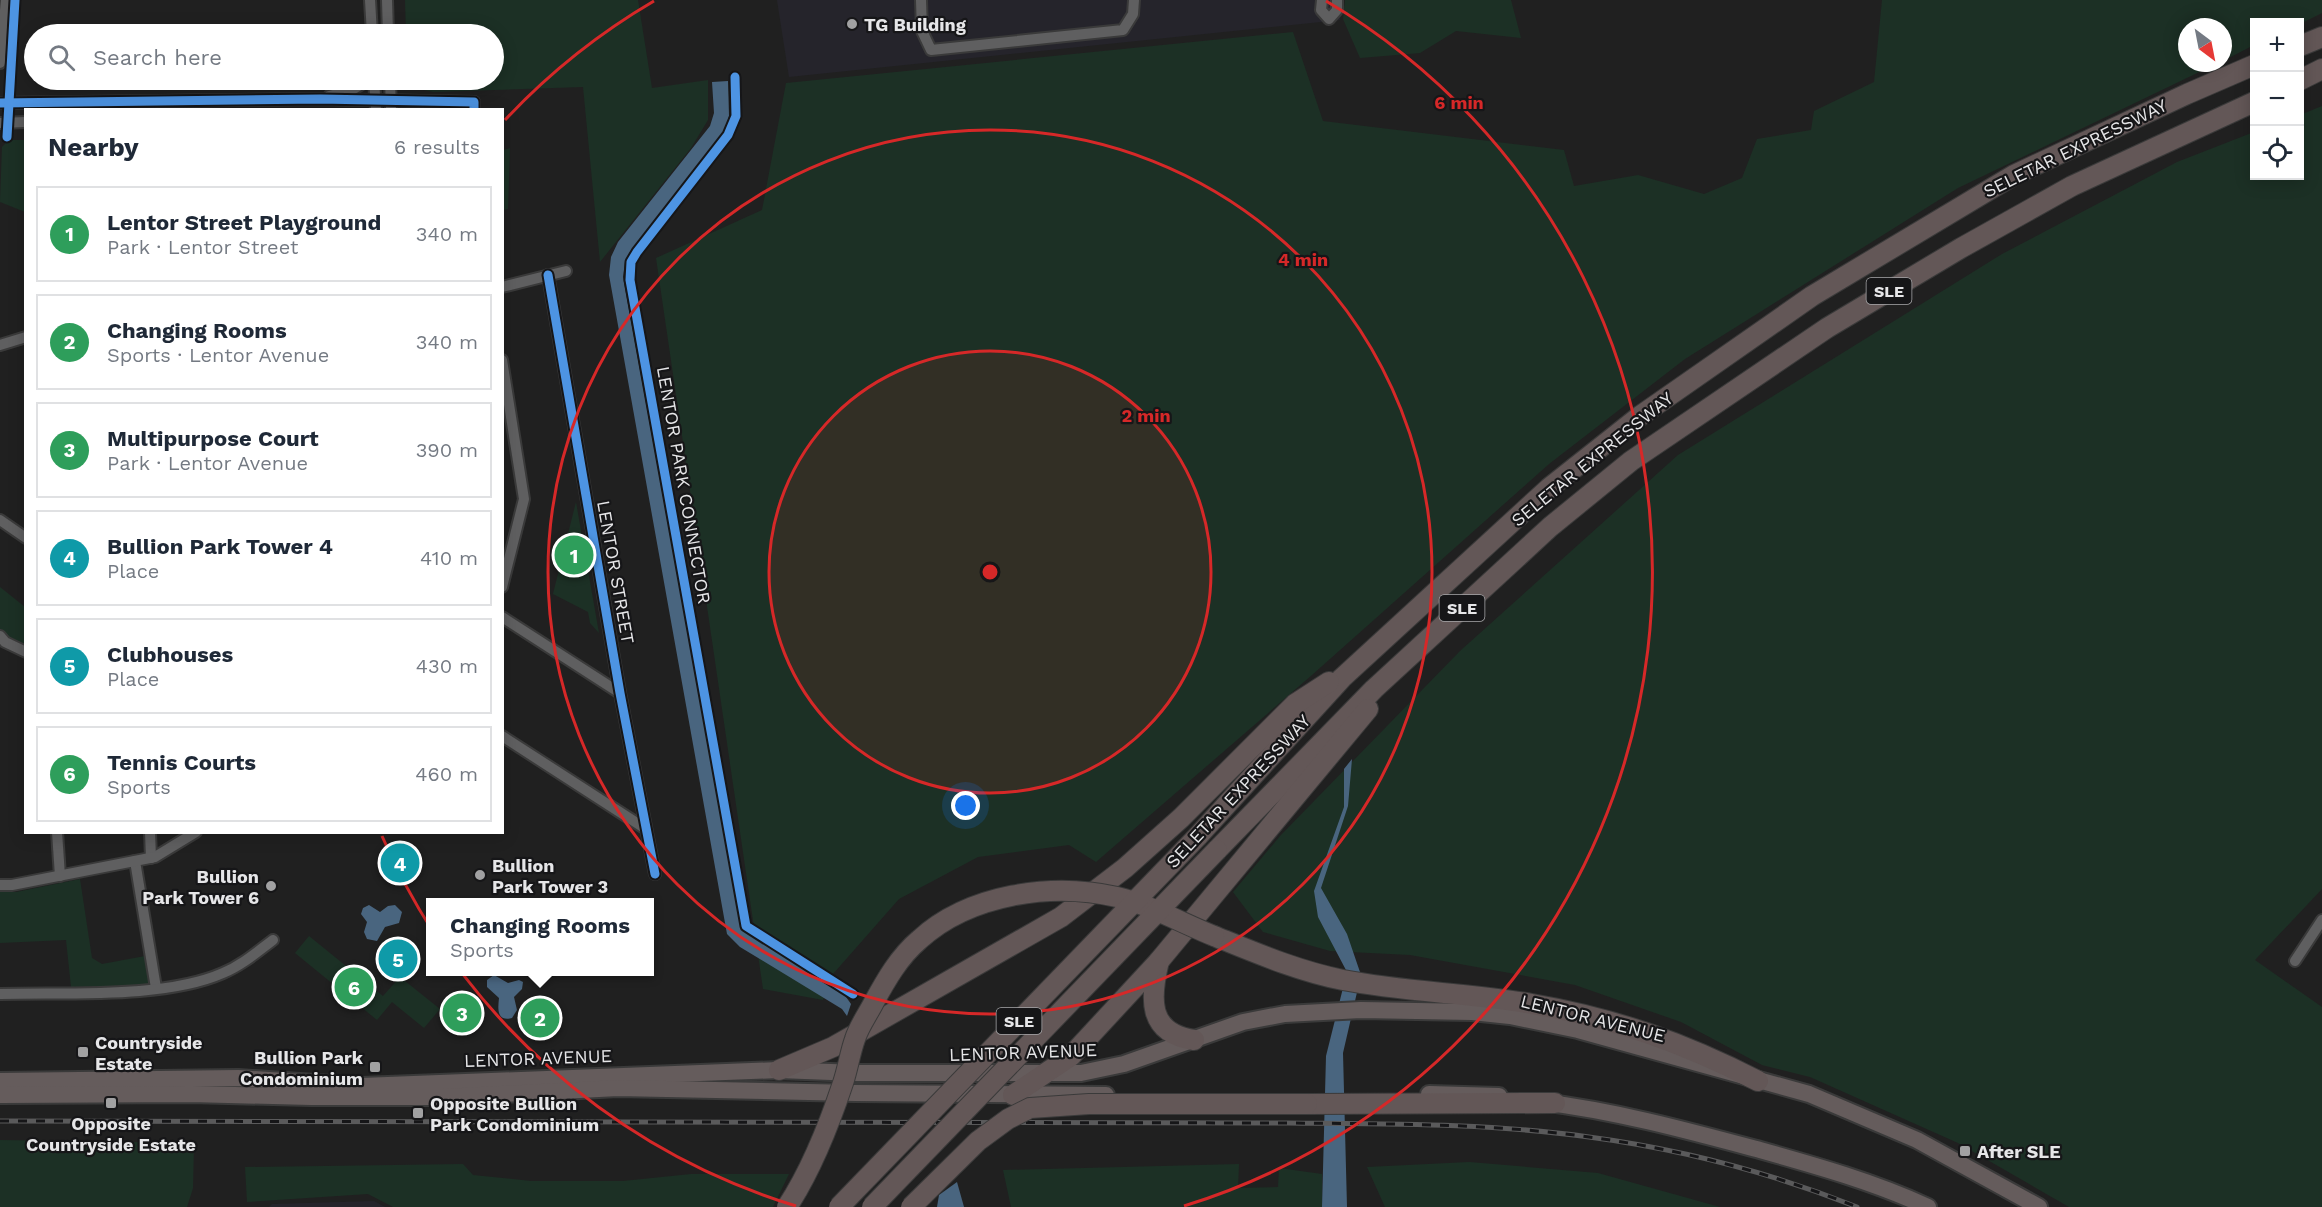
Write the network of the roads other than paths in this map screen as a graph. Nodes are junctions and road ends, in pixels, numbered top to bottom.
1 (6, 0) edge
2 (370, 0) edge
3 (387, 0) edge
4 (921, 0) edge
5 (1134, 0) edge
6 (1322, 0) edge
7 (1337, 0) edge
8 (371, 24) edge
9 (388, 24) edge
10 (2322, 37) edge
11 (2304, 44) edge
12 (0, 63) edge
13 (2250, 67) edge
14 (2322, 69) edge
15 (2304, 78) edge
16 (2322, 81) edge
17 (2304, 88) edge
18 (351, 90) edge
19 (375, 90) edge
20 (390, 90) edge
21 (320, 99) junction
22 (0, 103) edge
23 (2250, 104) edge
24 (376, 106) edge
25 (391, 106) edge
26 (474, 108) edge
27 (22, 122) edge
28 (0, 123) edge
29 (566, 271) dead end
30 (548, 275) junction
31 (504, 286) edge
32 (24, 338) edge
33 (0, 345) edge
34 (504, 373) edge
35 (0, 519) edge
36 (24, 537) edge
37 (504, 579) edge
38 (504, 618) edge
39 (2, 640) edge
40 (24, 650) edge
41 (1342, 678) junction
42 (1374, 689) junction
43 (620, 693) junction
44 (504, 737) edge
45 (646, 830) junction
46 (57, 834) edge
47 (150, 834) edge
48 (193, 834) edge
49 (151, 858) junction
50 (135, 861) junction
51 (656, 874) dead end
52 (60, 876) junction
53 (0, 885) edge
54 (2322, 920) edge
55 (273, 940) dead end
56 (1159, 961) junction
57 (2295, 961) dead end
58 (156, 988) junction
59 (0, 994) edge
60 (1194, 1040) junction
61 (779, 1070) junction
62 (857, 1073) junction
63 (1047, 1074) junction
64 (0, 1081) edge
65 (1758, 1081) junction
66 (855, 1094) junction
67 (0, 1095) edge
68 (1013, 1095) junction
69 (1356, 1099) junction
70 (1555, 1103) joint
71 (787, 1207) edge
72 (839, 1207) edge
73 (872, 1207) edge
74 (910, 1207) edge
75 (1928, 1207) edge
76 (2039, 1207) edge

1 - 12 street
2 - 8 street
3 - 9 street
4 - 5 street
6 - 7 street
10 - 11 highway
13 - 41 highway, SELETAR EXPRESSWAY / SLE
14 - 15 highway
16 - 17 highway
18 - 21 street
19 - 24 street
20 - 25 street
21 - 22 street
21 - 24 street
23 - 42 highway, SELETAR EXPRESSWAY / SLE
24 - 25 street
25 - 26 street
27 - 28 street
29 - 30 street
30 - 31 street
30 - 43 street, LENTOR STREET
32 - 33 street
34 - 37 street
35 - 36 street
38 - 43 street
39 - 40 street
41 - 61 highway
41 - 72 highway, SELETAR EXPRESSWAY / SLE, bridge
42 - 56 highway
42 - 73 highway, SELETAR EXPRESSWAY / SLE, bridge
43 - 45 street, LENTOR STREET
44 - 45 street
45 - 51 street, LENTOR STREET
46 - 52 street
47 - 49 street
48 - 49 street
49 - 50 street
50 - 52 street
50 - 58 street
52 - 53 street
54 - 57 street
55 - 58 street
56 - 60 highway
56 - 63 highway
58 - 59 street
60 - 63 main road, LENTOR AVENUE
60 - 65 main road, LENTOR AVENUE
61 - 62 main road, LENTOR AVENUE
61 - 64 main road, LENTOR AVENUE
62 - 63 main road, LENTOR AVENUE
62 - 66 main road
63 - 68 highway
65 - 71 highway, bridge
65 - 76 main road, LENTOR AVENUE
66 - 67 main road, LENTOR AVENUE
66 - 68 main road, LENTOR AVENUE
68 - 69 main road, LENTOR AVENUE
69 - 70 highway
69 - 74 highway, bridge
70 - 75 main road

